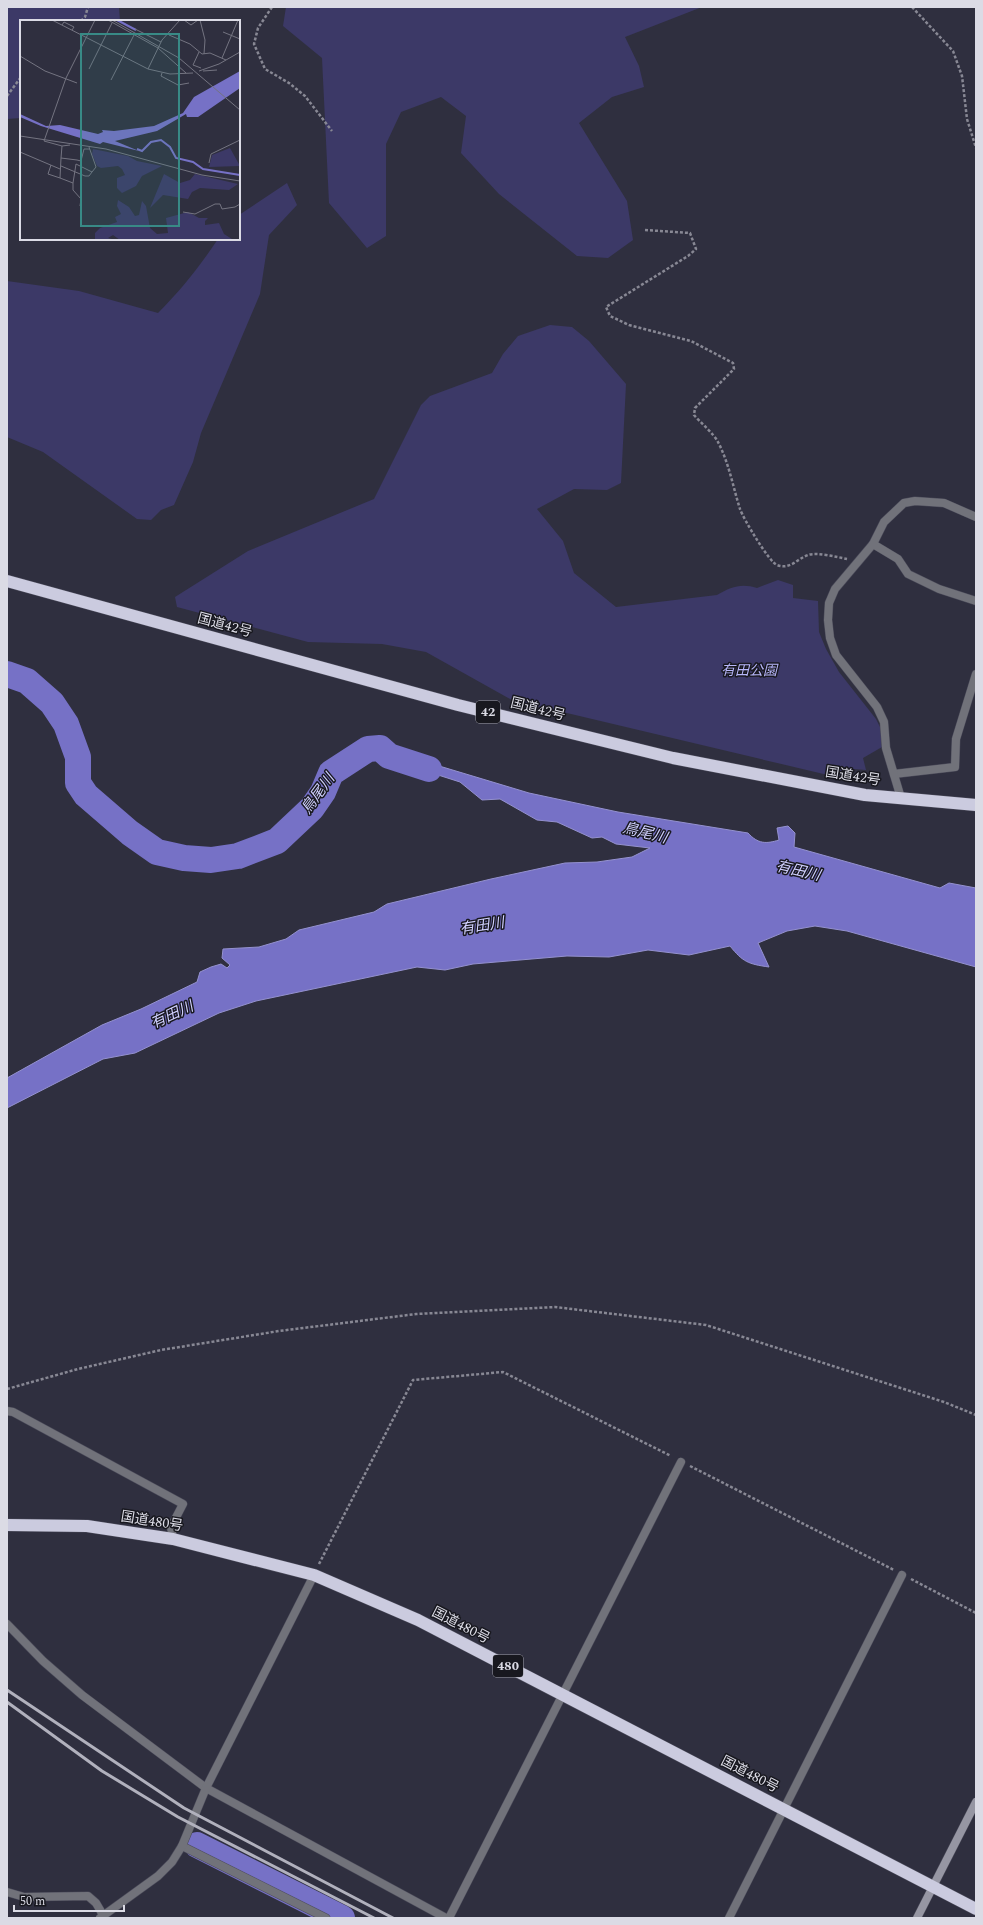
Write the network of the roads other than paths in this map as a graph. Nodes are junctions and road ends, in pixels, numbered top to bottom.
1 (976, 517) edge
2 (873, 544) junction
3 (7, 581) edge
4 (976, 601) edge
5 (976, 674) edge
6 (894, 774) junction
7 (901, 798) junction
8 (976, 805) edge
9 (7, 1412) edge
10 (681, 1462) road end
11 (7, 1525) edge
12 (173, 1539) junction
13 (314, 1575) junction
14 (902, 1575) road end
15 (7, 1624) edge
16 (562, 1694) junction
17 (206, 1788) junction
18 (976, 1802) edge
19 (785, 1809) junction
20 (182, 1846) junction
21 (933, 1886) junction
22 (7, 1892) edge
23 (976, 1909) edge
24 (101, 1916) edge
25 (326, 1918) edge
26 (447, 1918) edge
27 (729, 1918) edge
28 (917, 1918) edge

1 - 2 street
2 - 4 street
2 - 6 street
3 - 7 highway, 国道42号 / 42
5 - 6 street
6 - 7 street
7 - 8 highway, 国道42号 / 42
9 - 12 street
10 - 16 street
11 - 12 highway, 国道480号 / 480
12 - 13 highway, 国道480号 / 480
13 - 16 highway, 国道480号 / 480
13 - 17 street
14 - 19 street
15 - 17 street
16 - 19 highway, 国道480号 / 480
16 - 26 street
17 - 20 street
17 - 26 street
18 - 21 street
19 - 21 highway, 国道480号 / 480
19 - 27 street
20 - 24 street
20 - 25 street
21 - 23 highway, 国道480号 / 480
21 - 28 street
22 - 24 street

